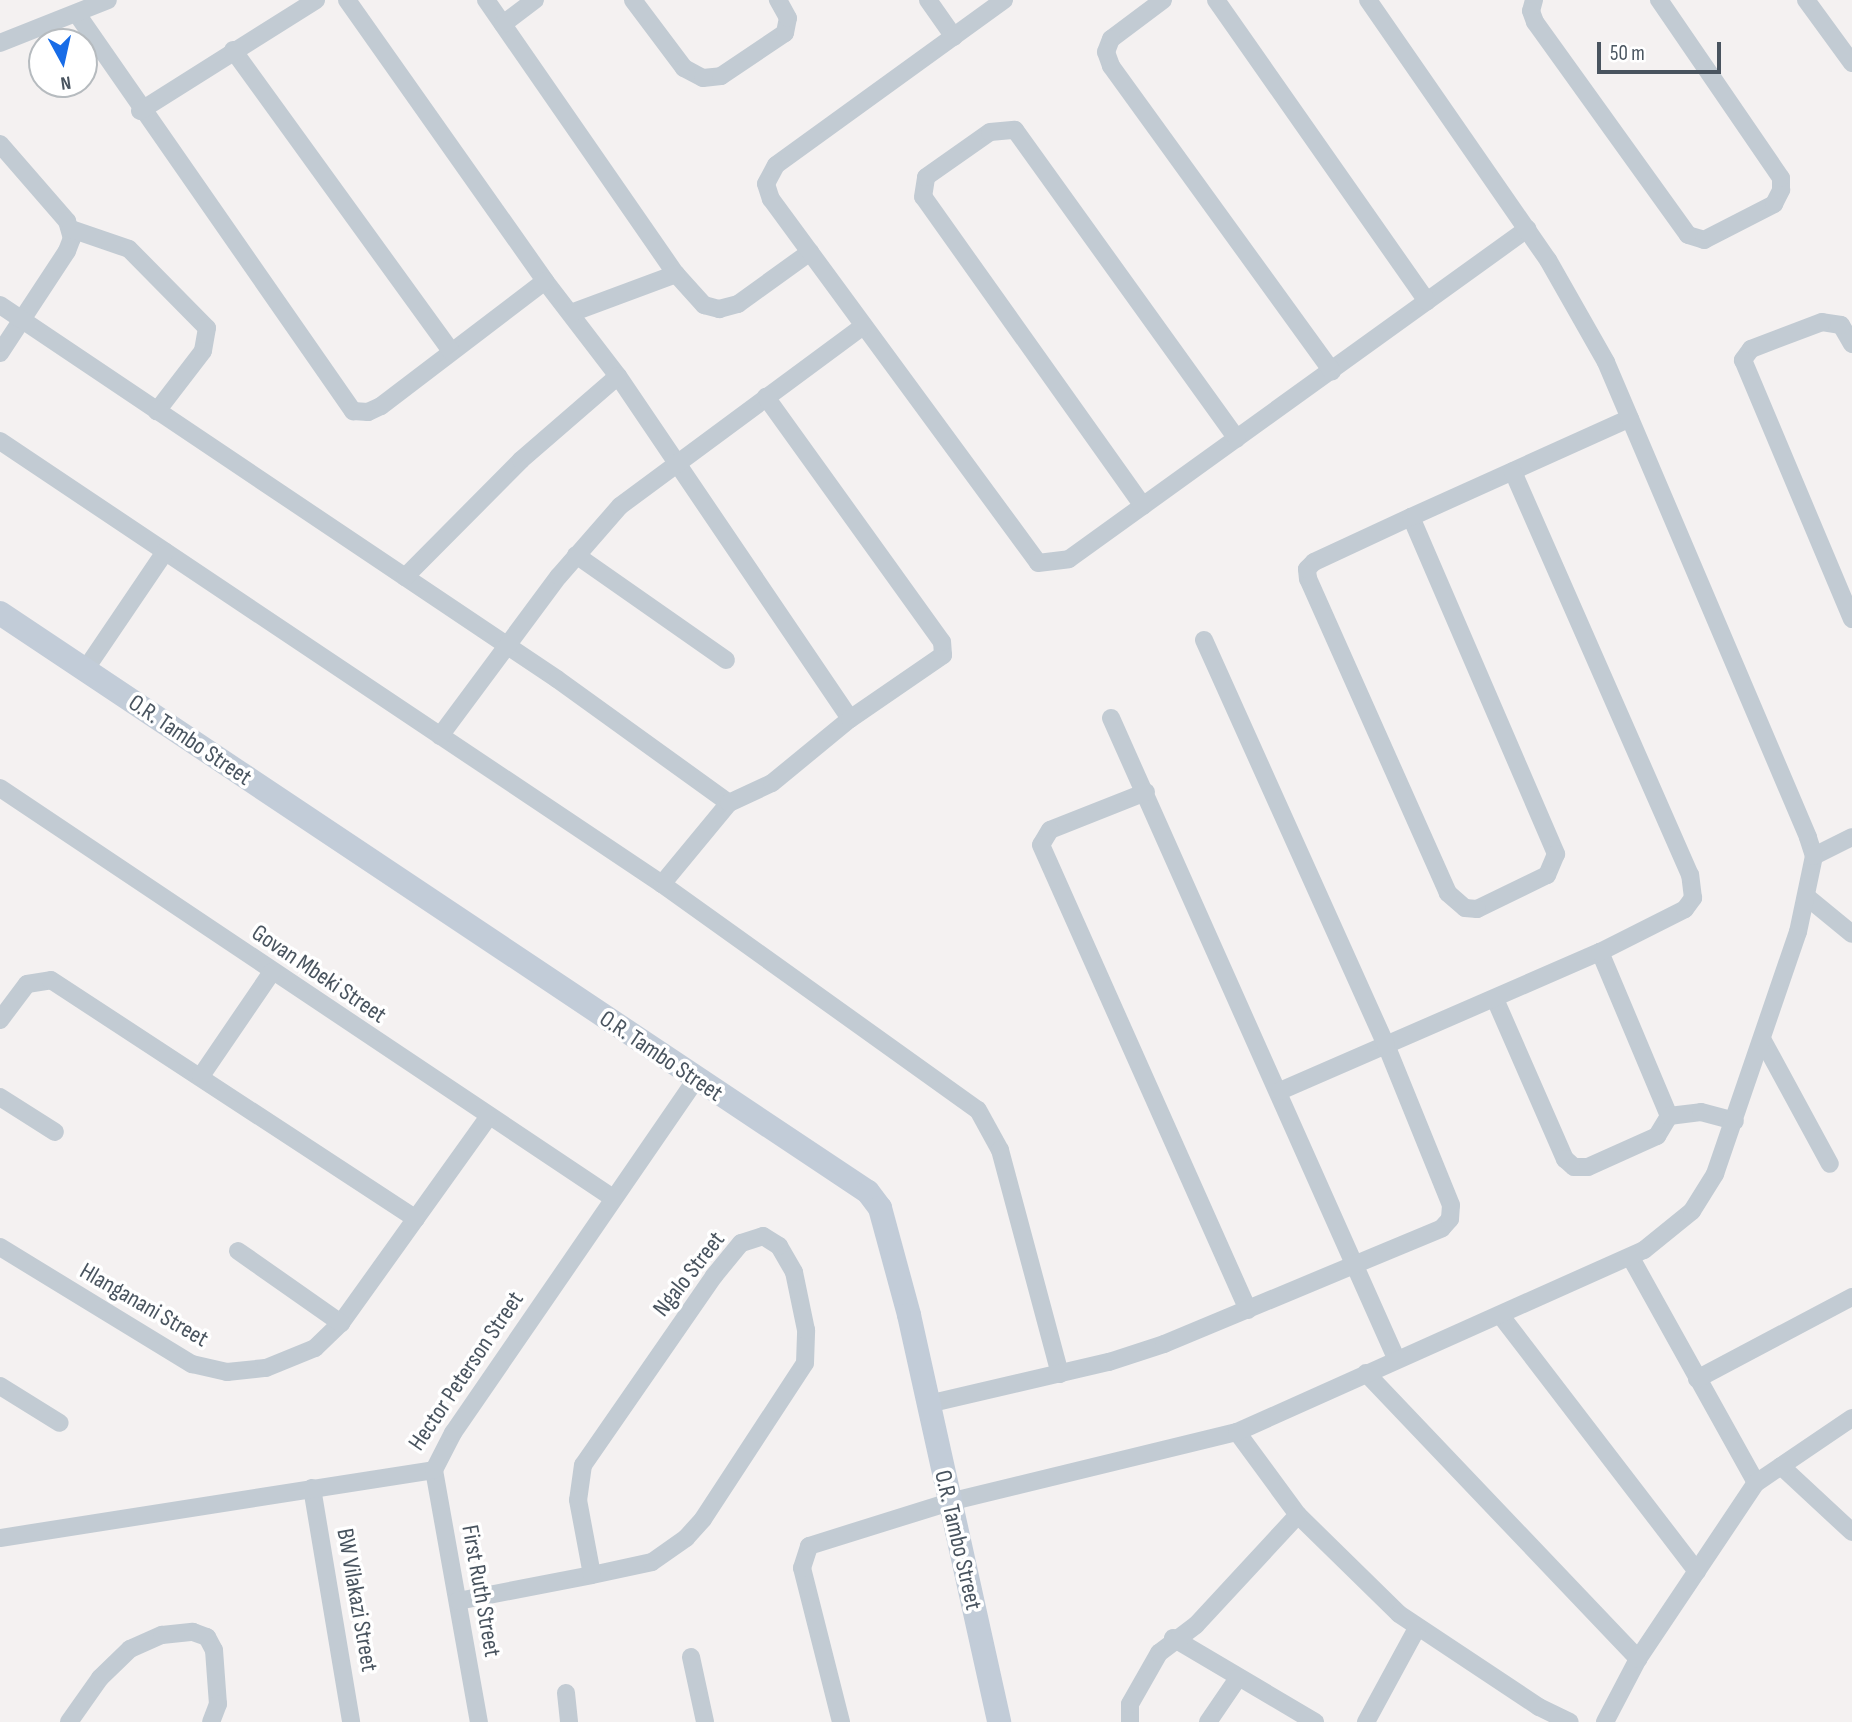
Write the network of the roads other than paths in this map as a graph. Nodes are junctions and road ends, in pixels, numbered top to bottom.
1 (108, 0) edge
2 (316, 0) edge
3 (347, 0) edge
4 (486, 0) edge
5 (535, 0) edge
6 (633, 0) edge
7 (778, 0) edge
8 (928, 0) edge
9 (1004, 0) edge
10 (1163, 0) edge
11 (1216, 0) edge
12 (1368, 0) edge
13 (1534, 0) edge
14 (1659, 0) edge
15 (1806, 0) edge
16 (85, 7) edge
17 (503, 24) junction
18 (954, 37) junction
19 (0, 43) edge
20 (233, 50) junction
21 (1852, 63) edge
22 (140, 111) junction
23 (0, 144) edge
24 (71, 229) junction
25 (1527, 229) junction
26 (810, 252) junction
27 (676, 274) junction
28 (545, 281) junction
29 (1427, 301) junction
30 (0, 305) edge
31 (571, 313) junction
32 (22, 321) junction
33 (863, 326) junction
34 (1852, 344) edge
35 (451, 351) junction
36 (0, 353) edge
37 (1332, 371) junction
38 (618, 376) junction
39 (766, 397) junction
40 (157, 411) junction
41 (1630, 418) junction
42 (1237, 439) junction
43 (0, 440) edge
44 (677, 462) junction
45 (1513, 471) junction
46 (1143, 506) junction
47 (1411, 517) junction
48 (165, 552) junction
49 (576, 555) junction
50 (405, 577) junction
51 (0, 613) edge
52 (1852, 619) edge
53 (1204, 640) dead end
54 (506, 645) junction
55 (726, 660) dead end
56 (85, 670) junction
57 (1111, 718) dead end
58 (850, 719) junction
59 (440, 736) junction
60 (0, 788) edge
61 (1146, 792) junction
62 (729, 803) junction
63 (1852, 837) edge
64 (1814, 856) junction
65 (662, 884) junction
66 (1807, 898) junction
67 (1852, 934) edge
68 (1600, 953) junction
69 (272, 972) junction
70 (1494, 999) junction
71 (0, 1020) edge
72 (1762, 1039) junction
73 (1386, 1045) junction
74 (201, 1076) junction
75 (696, 1080) junction
76 (1280, 1091) junction
77 (0, 1097) edge
78 (1669, 1116) junction
79 (488, 1118) junction
80 (1735, 1121) junction
81 (55, 1132) dead end
82 (1830, 1164) dead end
83 (613, 1198) junction
84 (415, 1219) junction
85 (0, 1247) edge
86 (239, 1251) dead end
87 (1631, 1258) junction
88 (1354, 1266) junction
89 (1852, 1297) edge
90 (1248, 1310) junction
91 (1501, 1316) junction
92 (341, 1323) junction
93 (1396, 1358) junction
94 (1366, 1373) junction
95 (1060, 1374) junction
96 (1697, 1379) junction
97 (0, 1386) edge
98 (928, 1404) junction
99 (1852, 1418) edge
100 (60, 1423) dead end
101 (1237, 1432) junction
102 (1781, 1466) junction
103 (434, 1470) junction
104 (1756, 1483) junction
105 (312, 1488) junction
106 (949, 1502) junction
107 (1298, 1514) junction
108 (1852, 1532) edge
109 (0, 1538) edge
110 (1697, 1571) junction
111 (592, 1575) junction
112 (458, 1601) junction
113 (1416, 1628) junction
114 (1173, 1638) junction
115 (691, 1657) dead end
116 (1638, 1659) junction
117 (1238, 1678) junction
118 (566, 1693) dead end
119 (69, 1722) edge
120 (211, 1722) edge
121 (351, 1722) edge
122 (479, 1722) edge
123 (569, 1722) edge
124 (705, 1722) edge
125 (841, 1722) edge
126 (999, 1722) edge
127 (1130, 1722) edge
128 (1208, 1722) edge
129 (1315, 1722) edge
130 (1366, 1722) edge
131 (1570, 1722) edge
132 (1605, 1722) edge

1 - 16 street
2 - 20 street
3 - 28 street
4 - 17 street
5 - 17 street
6 - 7 street
8 - 18 street
9 - 18 street
10 - 37 street
11 - 29 street
12 - 25 street
13 - 14 street
15 - 21 street
16 - 19 street
16 - 22 street
17 - 27 street
18 - 26 street
20 - 22 street
20 - 35 street
22 - 35 street
23 - 24 street
24 - 32 street
24 - 40 street
25 - 29 street
25 - 41 street
26 - 27 street
26 - 33 street
27 - 31 street
28 - 31 street
28 - 35 street
29 - 37 street
30 - 32 street
31 - 38 street
32 - 36 street
32 - 40 street
33 - 39 street
33 - 46 street
34 - 52 street
37 - 42 street
38 - 44 street
38 - 50 street
39 - 44 street
39 - 58 street
40 - 50 street
41 - 45 street
41 - 64 street
42 - 46 street
42 - 46 street
43 - 48 street
44 - 49 street
44 - 58 street
45 - 47 street
45 - 68 street
47 - 47 street
48 - 56 street
48 - 59 street
49 - 54 street
49 - 55 street
50 - 54 street
51 - 56 street, O.R. Tambo Street
53 - 73 street
54 - 59 street
54 - 62 street
56 - 75 street, O.R. Tambo Street
57 - 61 street
58 - 62 street
59 - 65 street
60 - 69 street, Govan Mbeki Street
61 - 76 street
61 - 90 street
62 - 65 street
63 - 64 street
64 - 66 street
65 - 95 street
66 - 67 street
66 - 72 street
68 - 70 street
68 - 78 street
69 - 74 street
69 - 79 street, Govan Mbeki Street
70 - 73 street
70 - 78 street
71 - 74 street
72 - 80 street
72 - 82 street
73 - 76 street
73 - 88 street
74 - 84 street
75 - 83 street, Hector Peterson Street
75 - 98 street, O.R. Tambo Street
76 - 88 street
77 - 81 street
78 - 80 street
79 - 83 street, Govan Mbeki Street
79 - 84 street, Hlanganani Street
80 - 87 street
83 - 103 street, Hector Peterson Street
84 - 92 street, Hlanganani Street
85 - 92 street, Hlanganani Street
86 - 92 street
87 - 91 street
87 - 96 street
88 - 90 street
88 - 93 street
89 - 96 street
90 - 95 street
91 - 93 street
91 - 110 street
93 - 94 street
94 - 101 street
94 - 116 street
95 - 98 street
96 - 104 street
97 - 100 street
98 - 106 street, O.R. Tambo Street
99 - 102 street
101 - 106 street
101 - 107 street
102 - 104 street
102 - 108 street
103 - 105 street, Hector Peterson Street
103 - 112 street, First Ruth Street
104 - 110 street
105 - 109 street, Hector Peterson Street
105 - 121 street, BW Vilakazi Street
106 - 125 street
106 - 126 street, O.R. Tambo Street
107 - 113 street
107 - 114 street
110 - 116 street
111 - 111 street, Ngalo Street
111 - 112 street, Ngalo Street
112 - 122 street, First Ruth Street
113 - 130 street
113 - 131 street
114 - 117 street
114 - 127 street
115 - 124 street
116 - 132 street
117 - 128 street
117 - 129 street
118 - 123 street
119 - 120 street

